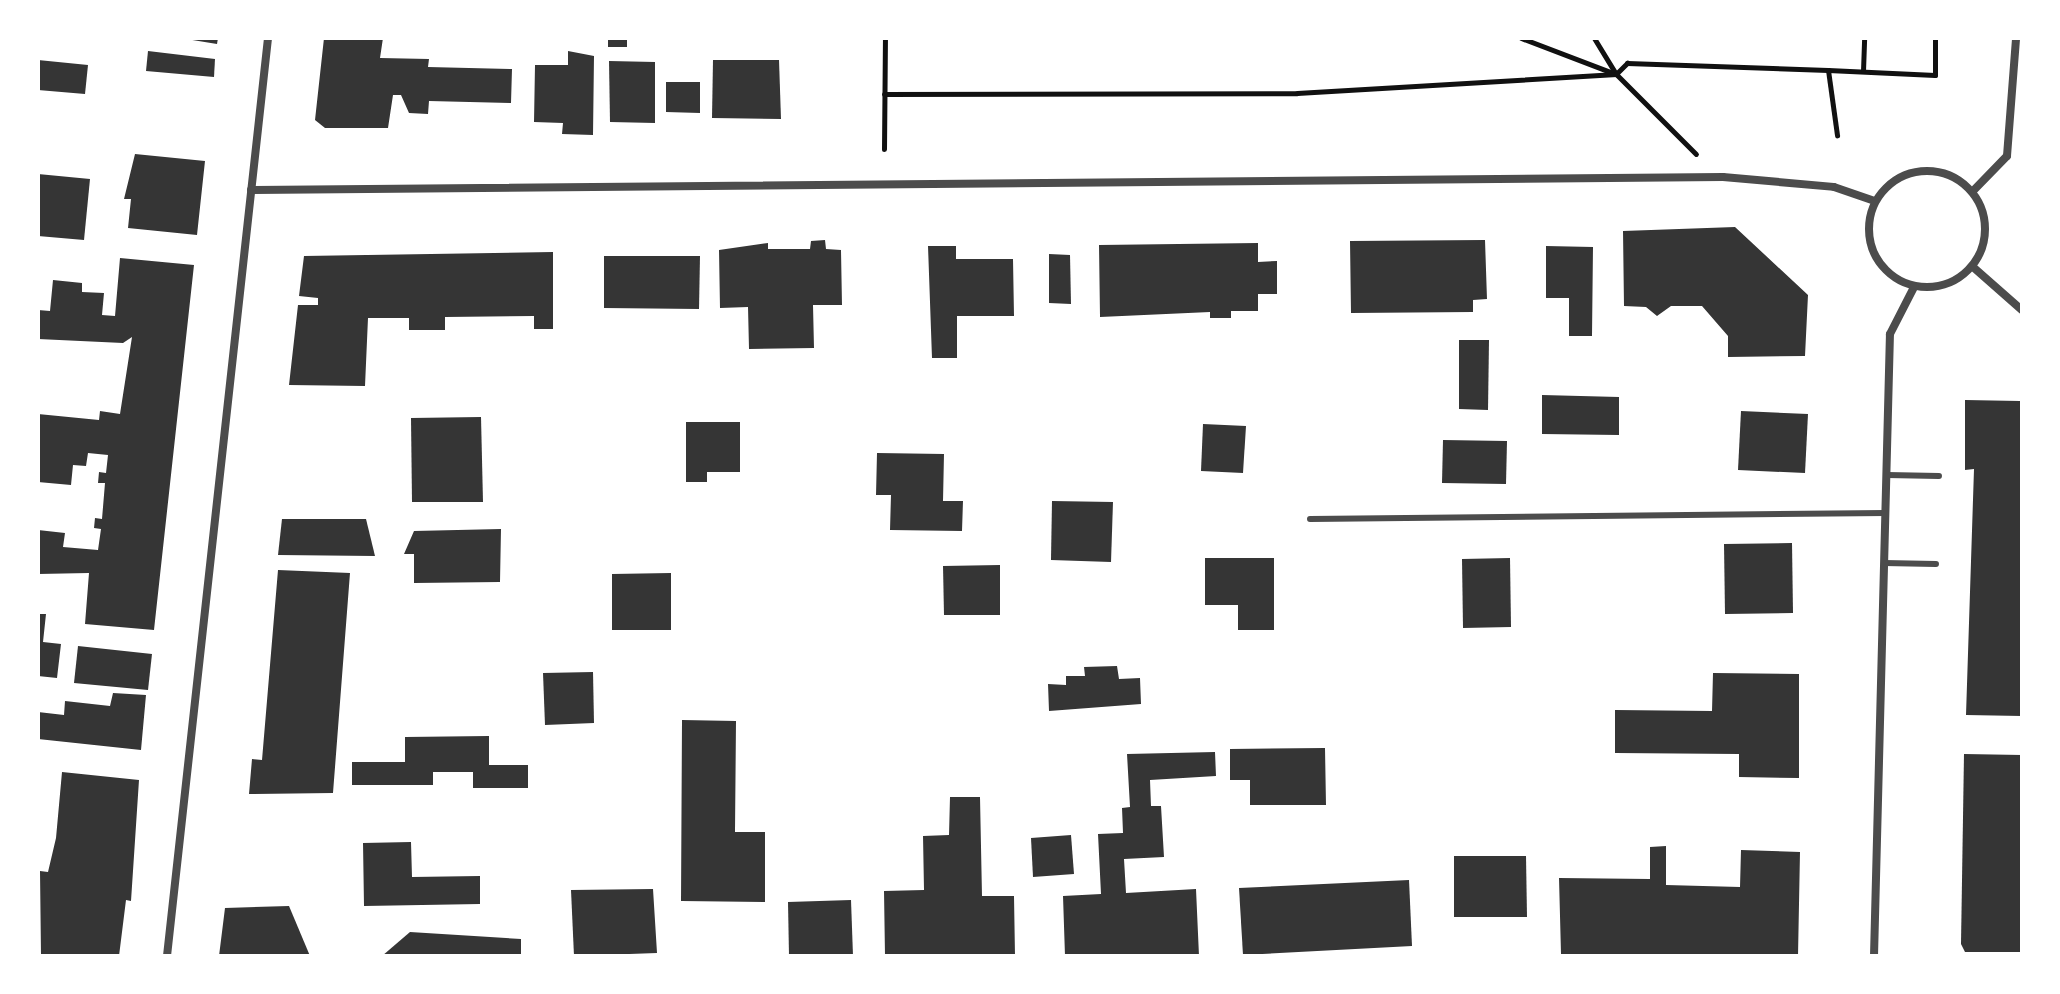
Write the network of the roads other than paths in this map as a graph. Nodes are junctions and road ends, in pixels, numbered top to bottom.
1 (268, 38) edge
2 (2016, 38) edge
3 (251, 190) junction
4 (1972, 192) junction
5 (1875, 201) junction
6 (1973, 267) junction
7 (1914, 287) junction
8 (2022, 310) edge
9 (1887, 475) junction
10 (1939, 476) dead end
11 (1886, 513) junction
12 (1310, 519) dead end
13 (1884, 563) junction
14 (1936, 564) dead end
15 (167, 956) edge
16 (1874, 956) edge

1 - 3 street
2 - 4 street
3 - 5 street
3 - 15 street
4 - 5 street
4 - 6 street
5 - 7 street
6 - 7 street
6 - 8 street
7 - 9 street
9 - 10 lane
9 - 11 street
11 - 12 lane
11 - 13 street
13 - 14 lane
13 - 16 street

